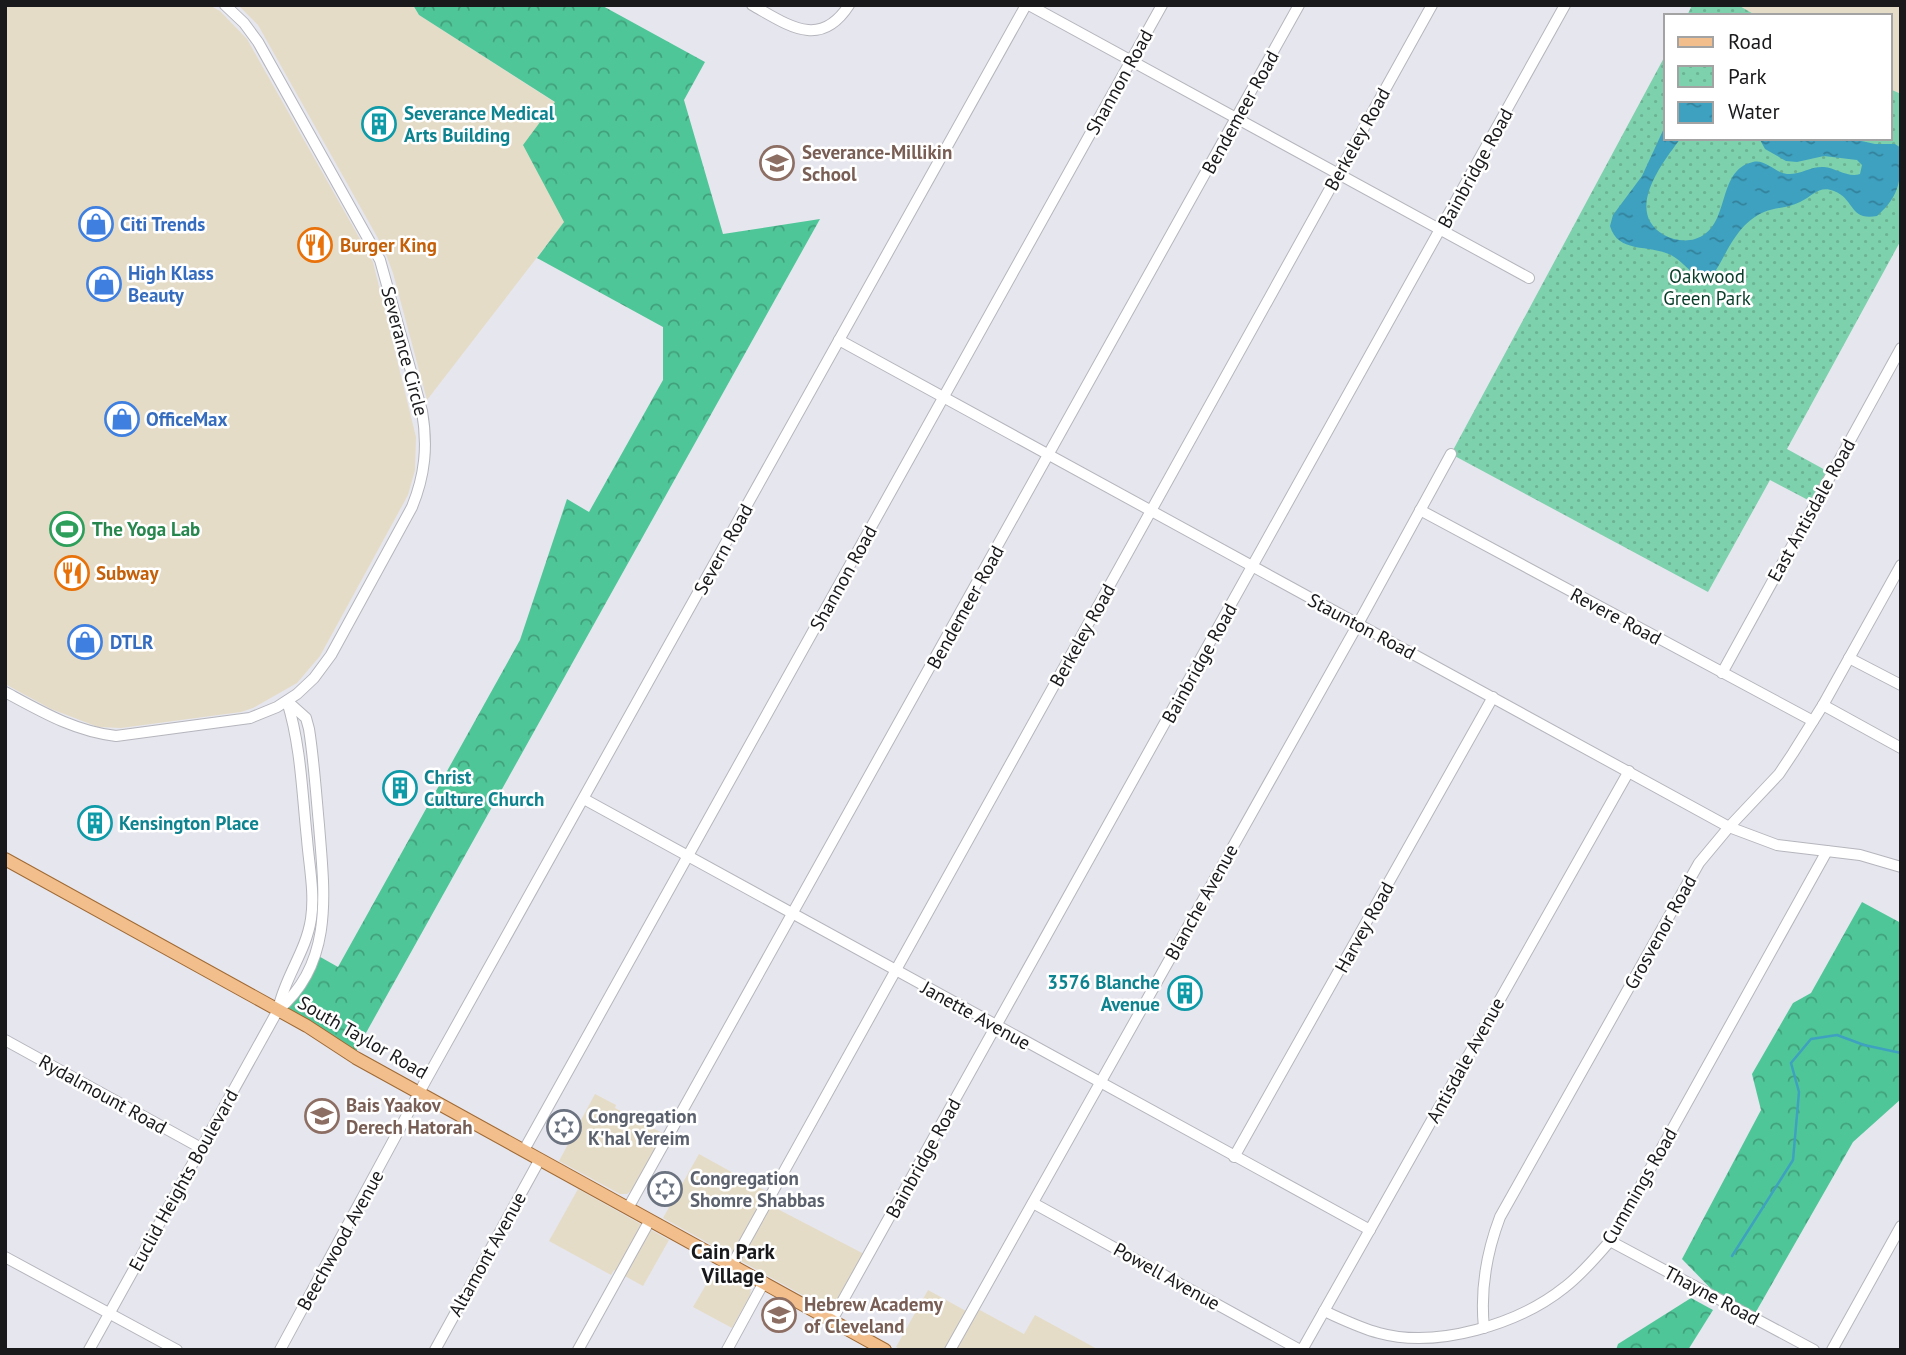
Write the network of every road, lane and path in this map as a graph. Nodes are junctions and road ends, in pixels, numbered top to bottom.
1 (225, 5) edge
2 (752, 5) edge
3 (849, 5) edge
4 (1027, 5) edge
5 (1162, 5) edge
6 (1299, 5) edge
7 (1432, 5) edge
8 (1565, 5) edge
9 (1131, 61) junction
10 (1236, 119) junction
11 (1338, 175) junction
12 (1440, 230) junction
13 (1529, 278) dead end
14 (839, 340) junction
15 (1901, 348) edge
16 (943, 397) junction
17 (1451, 454) dead end
18 (1050, 455) junction
19 (1420, 510) junction
20 (1152, 511) junction
21 (1901, 565) edge
22 (1253, 567) junction
23 (1358, 623) junction
24 (1849, 658) junction
25 (1722, 673) junction
26 (1901, 685) edge
27 (5, 692) edge
28 (1493, 697) junction
29 (287, 701) junction
30 (1823, 705) junction
31 (1813, 721) junction
32 (1901, 748) edge
33 (1629, 771) junction
34 (584, 799) junction
35 (1729, 827) junction
36 (1827, 851) junction
37 (687, 856) junction
38 (5, 859) edge
39 (1901, 867) edge
40 (793, 914) junction
41 (896, 971) junction
42 (278, 1010) junction
43 (997, 1027) junction
44 (5, 1040) edge
45 (1100, 1083) junction
46 (421, 1093) junction
47 (201, 1148) junction
48 (524, 1150) junction
49 (1234, 1157) junction
50 (540, 1159) junction
51 (1033, 1203) junction
52 (628, 1208) junction
53 (650, 1220) junction
54 (1901, 1226) edge
55 (1370, 1230) junction
56 (1609, 1241) junction
57 (5, 1256) edge
58 (732, 1265) junction
59 (764, 1282) junction
60 (1324, 1311) junction
61 (110, 1312) junction
62 (832, 1320) junction
63 (1484, 1328) junction
64 (89, 1350) edge
65 (177, 1350) edge
66 (279, 1350) edge
67 (435, 1350) edge
68 (578, 1350) edge
69 (727, 1350) edge
70 (885, 1350) edge
71 (950, 1350) edge
72 (1301, 1350) edge
73 (1814, 1350) edge
74 (1832, 1350) edge

1 - 29 street, Severance Circle
2 - 3 street
4 - 9 street
4 - 14 street, Severn Road
5 - 9 street, Shannon Road
6 - 10 street, Bendemeer Road
7 - 11 street, Berkeley Road
8 - 12 street, Bainbridge Road
9 - 10 street
9 - 16 street, Shannon Road
10 - 11 street
10 - 18 street, Bendemeer Road
11 - 12 street
11 - 20 street, Berkeley Road
12 - 13 street
12 - 22 street, Bainbridge Road
14 - 16 street, Staunton Road
14 - 34 street, Severn Road
15 - 25 street, East Antisdale Road
16 - 18 street, Staunton Road
16 - 37 street, Shannon Road
17 - 19 street, Blanche Avenue
18 - 20 street, Staunton Road
18 - 40 street, Bendemeer Road
19 - 23 street, Blanche Avenue
19 - 25 street, Revere Road
20 - 22 street, Staunton Road
20 - 41 street, Berkeley Road
21 - 24 street, Grosvenor Road
22 - 23 street, Staunton Road
22 - 43 street, Bainbridge Road
23 - 28 street, Staunton Road
23 - 45 street, Blanche Avenue
24 - 26 street
24 - 30 street, Grosvenor Road
25 - 31 street, Revere Road
27 - 29 street, Severance Circle
28 - 33 street, Staunton Road
28 - 49 street, Harvey Road
29 - 42 street
30 - 31 street, Grosvenor Road
30 - 32 street
31 - 35 street, Grosvenor Road
33 - 35 street, Staunton Road
33 - 55 street, Antisdale Avenue
34 - 37 street, Janette Avenue
34 - 46 street, Severn Road
35 - 36 street, Staunton Road
35 - 63 street, Grosvenor Road
36 - 39 street, Staunton Road
36 - 56 street, Cummings Road
37 - 40 street, Janette Avenue
37 - 48 street, Shannon Road
38 - 42 main road, South Taylor Road
40 - 41 street, Janette Avenue
40 - 52 street, Bendemeer Road
41 - 43 street, Janette Avenue
41 - 58 street, Berkeley Road
42 - 46 main road, South Taylor Road
42 - 47 street, Euclid Heights Boulevard
43 - 45 street, Janette Avenue
43 - 62 street, Bainbridge Road
44 - 47 street, Rydalmount Road
45 - 49 street, Janette Avenue
45 - 51 street, Blanche Avenue
46 - 48 main road, South Taylor Road
46 - 66 street, Beechwood Avenue
47 - 61 street, Euclid Heights Boulevard
48 - 50 main road, South Taylor Road
49 - 55 street, Janette Avenue
50 - 52 main road, South Taylor Road
50 - 67 street, Altamont Avenue
51 - 71 street, Blanche Avenue
51 - 72 street, Powell Avenue
52 - 53 main road, South Taylor Road
53 - 58 main road, South Taylor Road
53 - 68 street
54 - 74 street
55 - 60 street, Antisdale Avenue
56 - 63 street, Cummings Road
56 - 73 street, Thayne Road
57 - 61 street
58 - 59 main road, South Taylor Road
59 - 62 main road, South Taylor Road
59 - 69 street
60 - 63 street, Cummings Road
60 - 72 street, Antisdale Avenue
61 - 64 street, Euclid Heights Boulevard
61 - 65 street
62 - 70 main road, South Taylor Road

